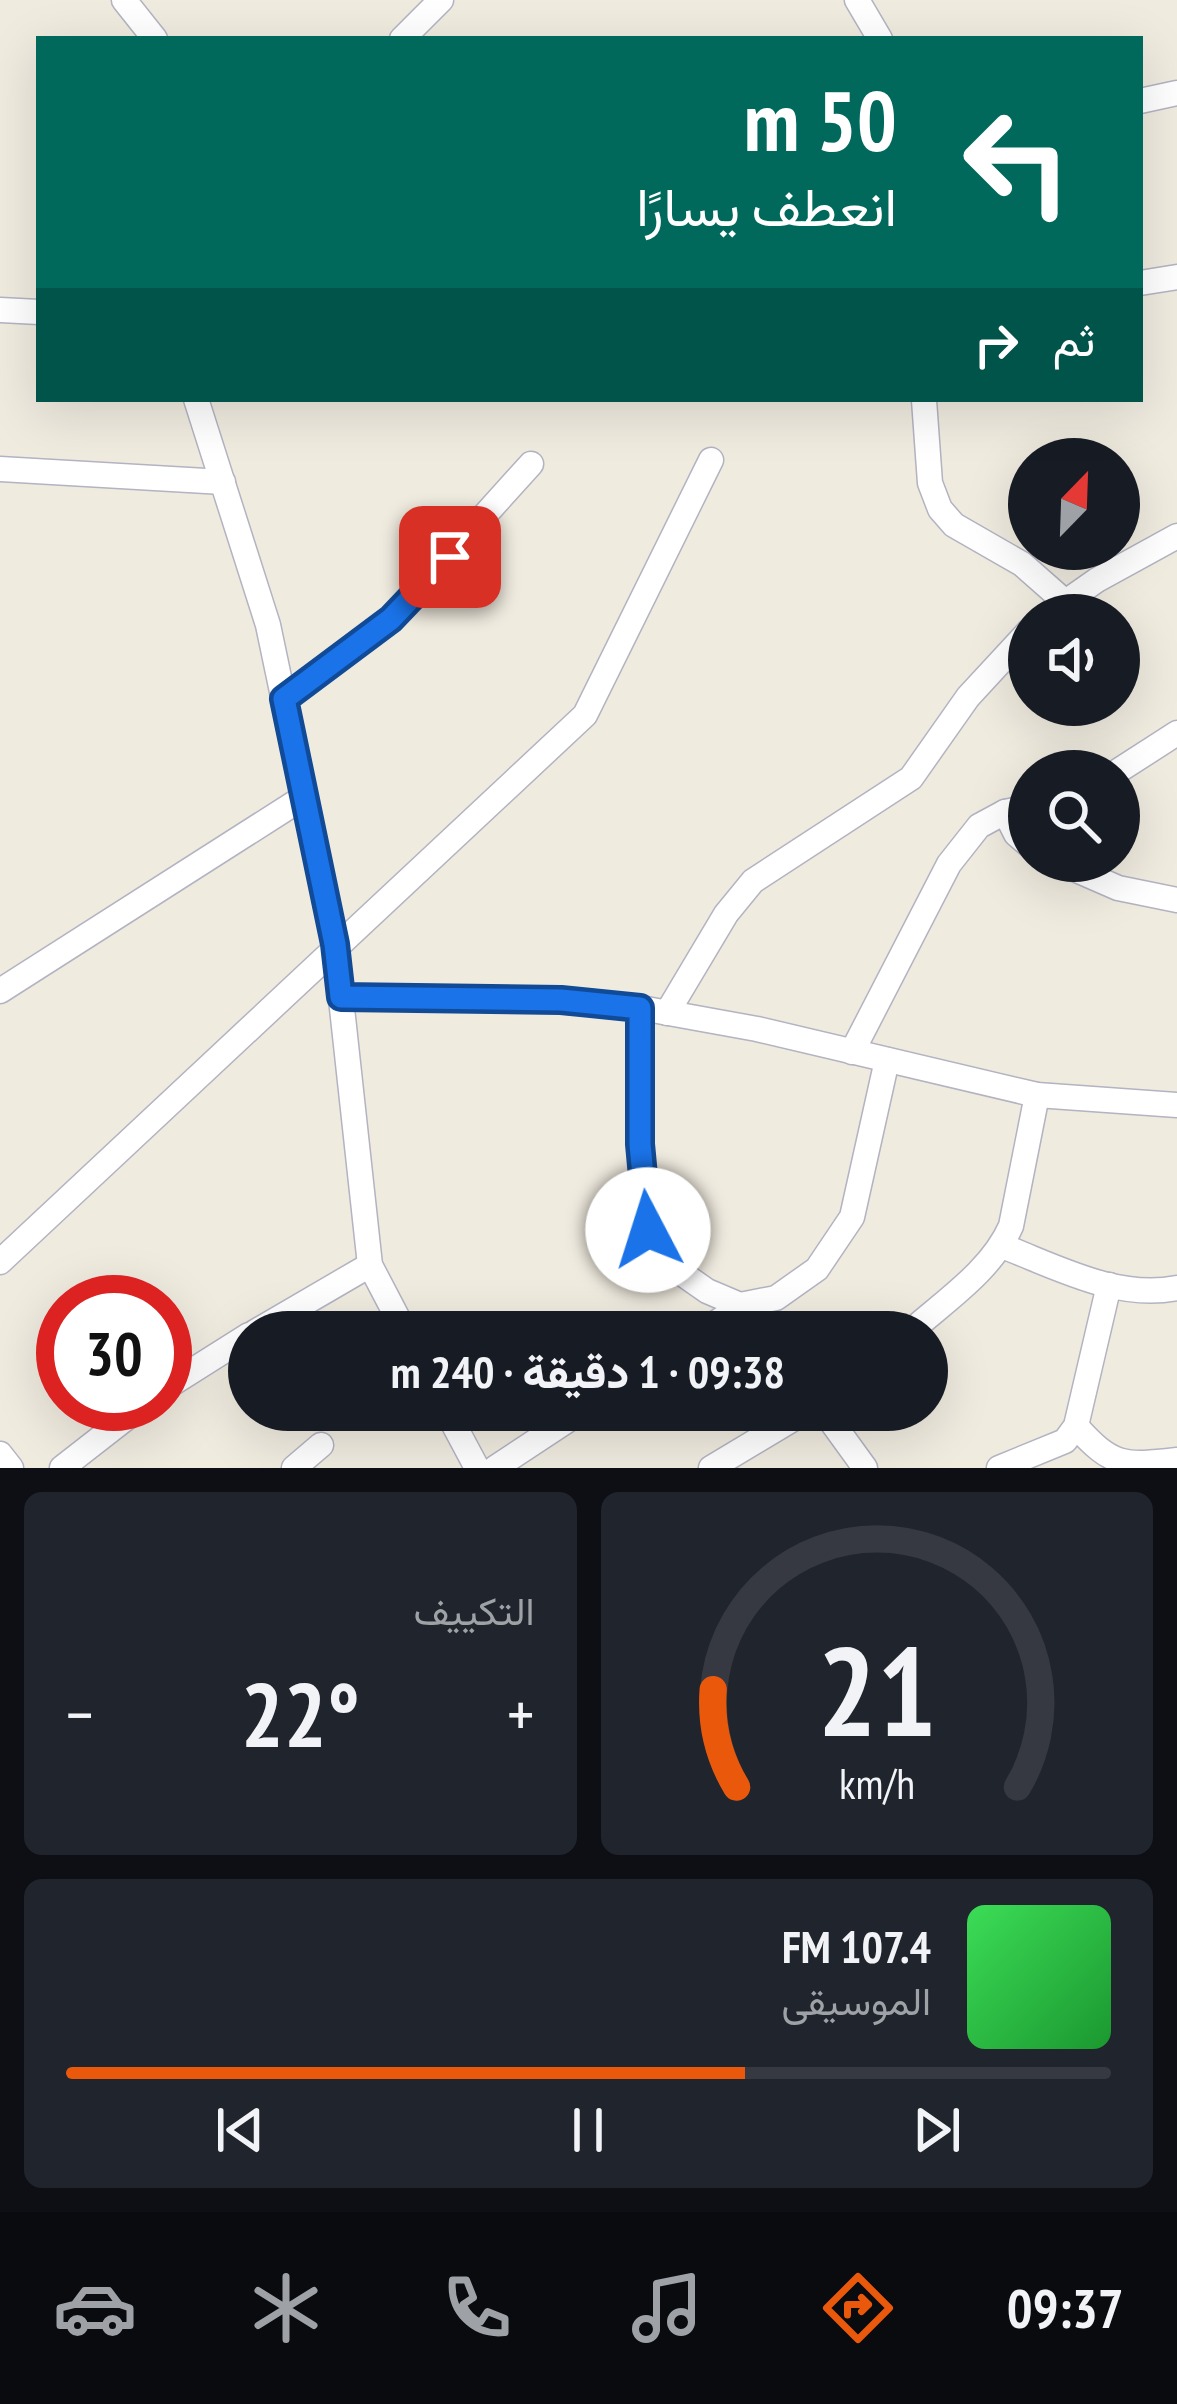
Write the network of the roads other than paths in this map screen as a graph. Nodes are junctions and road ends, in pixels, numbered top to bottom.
1 (124, 0) edge
2 (441, 0) edge
3 (857, 0) edge
4 (153, 36) edge
5 (405, 36) edge
6 (878, 36) edge
7 (1177, 93) edge
8 (1143, 100) edge
9 (1177, 277) edge
10 (1143, 283) edge
11 (0, 310) edge
12 (36, 312) edge
13 (197, 402) edge
14 (925, 402) edge
15 (712, 460) dead end
16 (531, 464) dead end
17 (0, 469) edge
18 (223, 482) junction
19 (1177, 536) edge
20 (1045, 594) edge
21 (1080, 594) edge
22 (1008, 654) edge
23 (284, 699) junction
24 (1177, 733) edge
25 (1140, 757) edge
26 (304, 797) junction
27 (1008, 814) edge
28 (1104, 882) edge
29 (1177, 900) edge
30 (335, 944) junction
31 (0, 991) edge
32 (341, 997) junction
33 (640, 1008) junction
34 (667, 1013) junction
35 (852, 1052) junction
36 (887, 1060) junction
37 (1037, 1095) junction
38 (1177, 1105) edge
39 (1002, 1246) junction
40 (0, 1262) edge
41 (370, 1265) junction
42 (1109, 1285) junction
43 (1177, 1288) edge
44 (743, 1305) junction
45 (291, 1311) edge
46 (394, 1311) edge
47 (734, 1311) edge
48 (934, 1311) edge
49 (228, 1349) edge
50 (192, 1371) edge
51 (1076, 1426) junction
52 (110, 1431) edge
53 (457, 1431) edge
54 (551, 1431) edge
55 (773, 1431) edge
56 (838, 1431) edge
57 (322, 1445) dead end
58 (0, 1454) edge
59 (1177, 1460) edge
60 (11, 1468) edge
61 (62, 1468) edge
62 (294, 1468) edge
63 (477, 1468) edge
64 (494, 1468) edge
65 (711, 1468) edge
66 (865, 1468) edge
67 (999, 1468) edge

1 - 4 street
2 - 5 street
3 - 6 street
7 - 8 street
9 - 10 street
11 - 12 street
13 - 18 street
14 - 20 street
15 - 30 street
16 - 23 street
17 - 18 street
18 - 23 street
19 - 21 street
22 - 34 street
23 - 26 street
24 - 25 street
26 - 30 street
26 - 31 street
27 - 35 street
28 - 29 street
30 - 32 street
30 - 40 street
32 - 33 street
32 - 41 street
33 - 34 street
33 - 44 street
34 - 35 street
35 - 36 street
36 - 37 street
36 - 44 street
37 - 38 street
37 - 39 street
39 - 42 street
39 - 48 street
41 - 45 street
41 - 46 street
42 - 43 street
42 - 51 street
44 - 47 street
49 - 50 street
51 - 59 street
51 - 67 street
52 - 61 street
53 - 63 street
54 - 64 street
55 - 65 street
56 - 66 street
57 - 62 street
58 - 60 street

